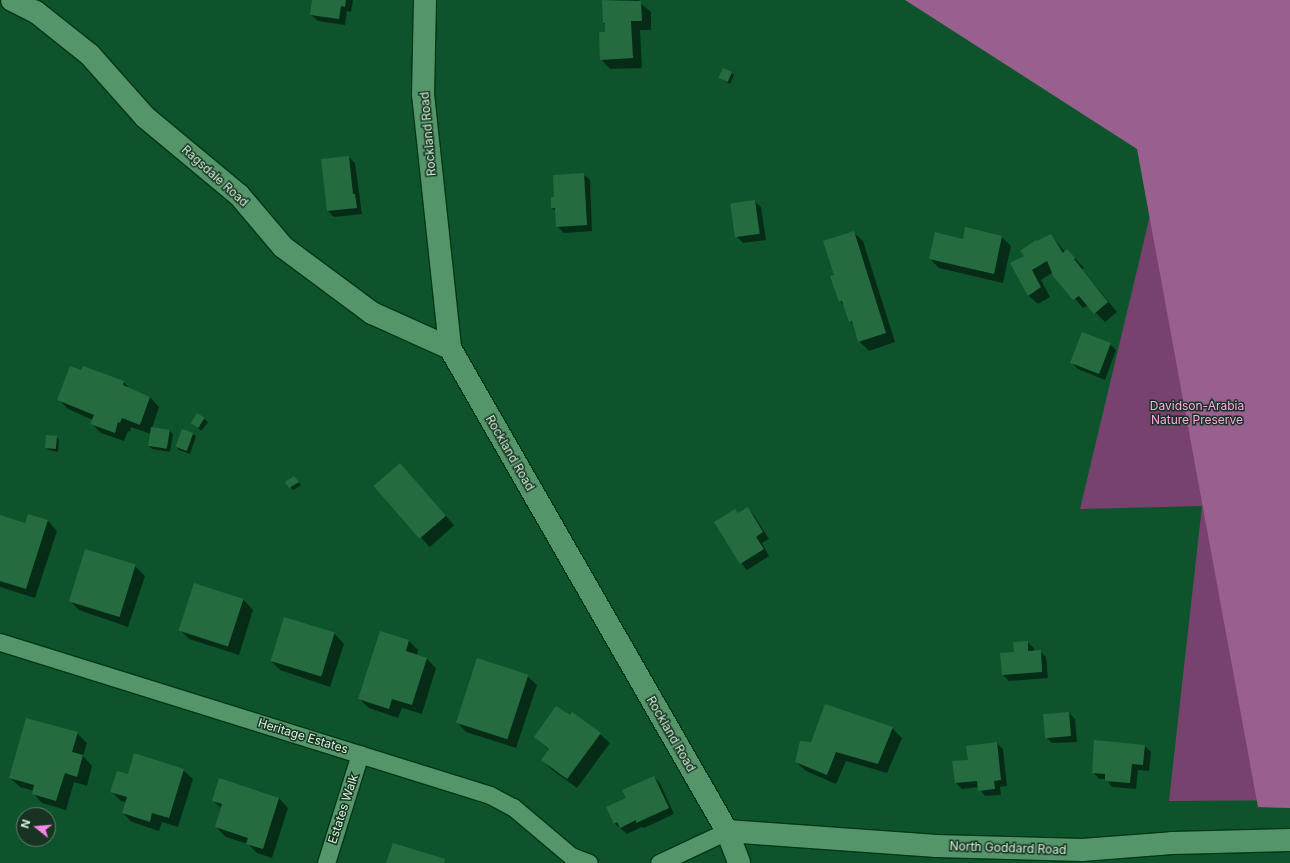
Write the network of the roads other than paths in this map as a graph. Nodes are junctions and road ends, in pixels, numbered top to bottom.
1 (12, 0) edge
2 (425, 0) edge
3 (450, 348) junction
4 (0, 642) edge
5 (360, 754) junction
6 (726, 831) junction
7 (1290, 840) edge
8 (326, 863) edge
9 (589, 863) edge
10 (660, 863) edge
11 (739, 863) edge

1 - 3 street, Ragsdale Road
2 - 3 street, Rockland Road
3 - 6 street, Rockland Road
4 - 5 street, Heritage Estates
5 - 8 street, Estates Walk
5 - 9 street, Heritage Estates
6 - 7 street, North Goddard Road
6 - 10 street
6 - 11 street, Rockland Road

